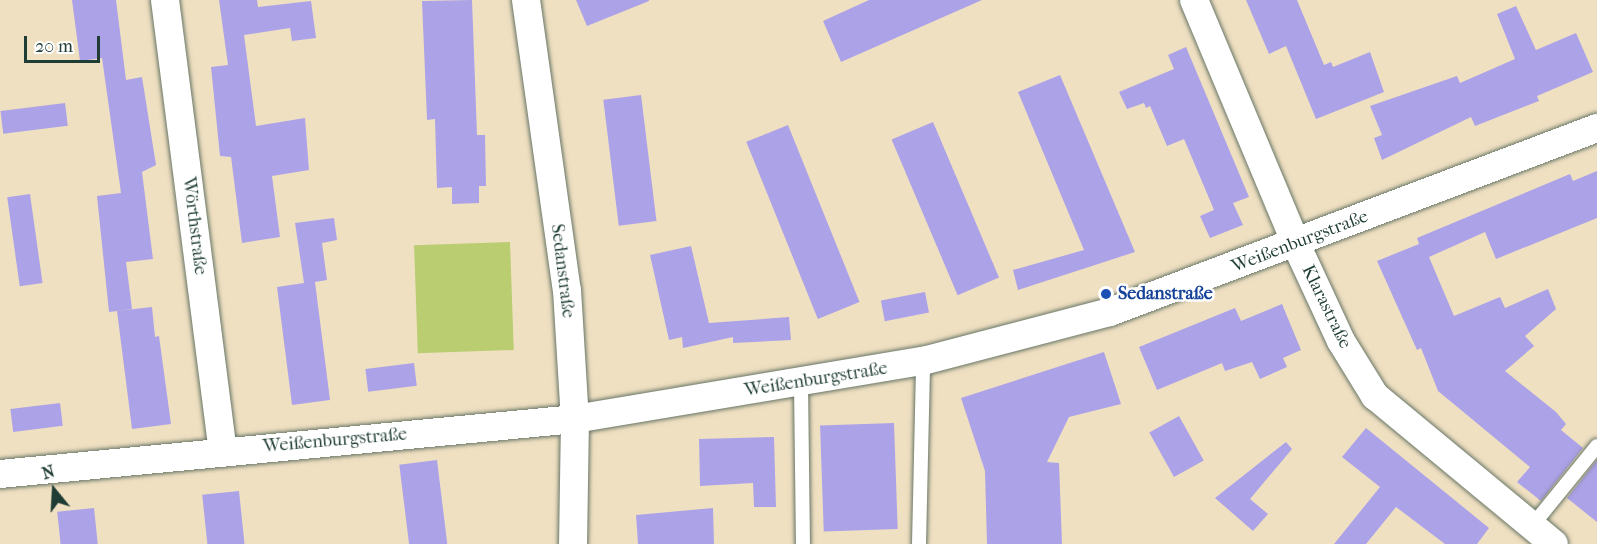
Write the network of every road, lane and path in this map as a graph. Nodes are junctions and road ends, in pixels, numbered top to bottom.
1 (165, 0) edge
2 (526, 0) edge
3 (1194, 0) edge
4 (1597, 128) edge
5 (1296, 244) junction
6 (923, 361) junction
7 (801, 383) junction
8 (575, 419) junction
9 (1597, 446) edge
10 (223, 451) junction
11 (0, 474) edge
12 (1532, 526) junction
13 (573, 544) edge
14 (803, 544) edge
15 (919, 544) edge
16 (1554, 544) edge

1 - 10 street, Wörthstraße
2 - 8 street, Sedanstraße
3 - 5 street, Klarastraße
4 - 5 street, Weißenburgstraße
5 - 6 street, Weißenburgstraße
5 - 12 street, Klarastraße
6 - 7 street, Weißenburgstraße
6 - 15 lane
7 - 8 street, Weißenburgstraße
7 - 14 lane
8 - 10 street, Weißenburgstraße
8 - 13 street, Sedanstraße
9 - 12 lane
10 - 11 street, Weißenburgstraße
12 - 16 street, Klarastraße

